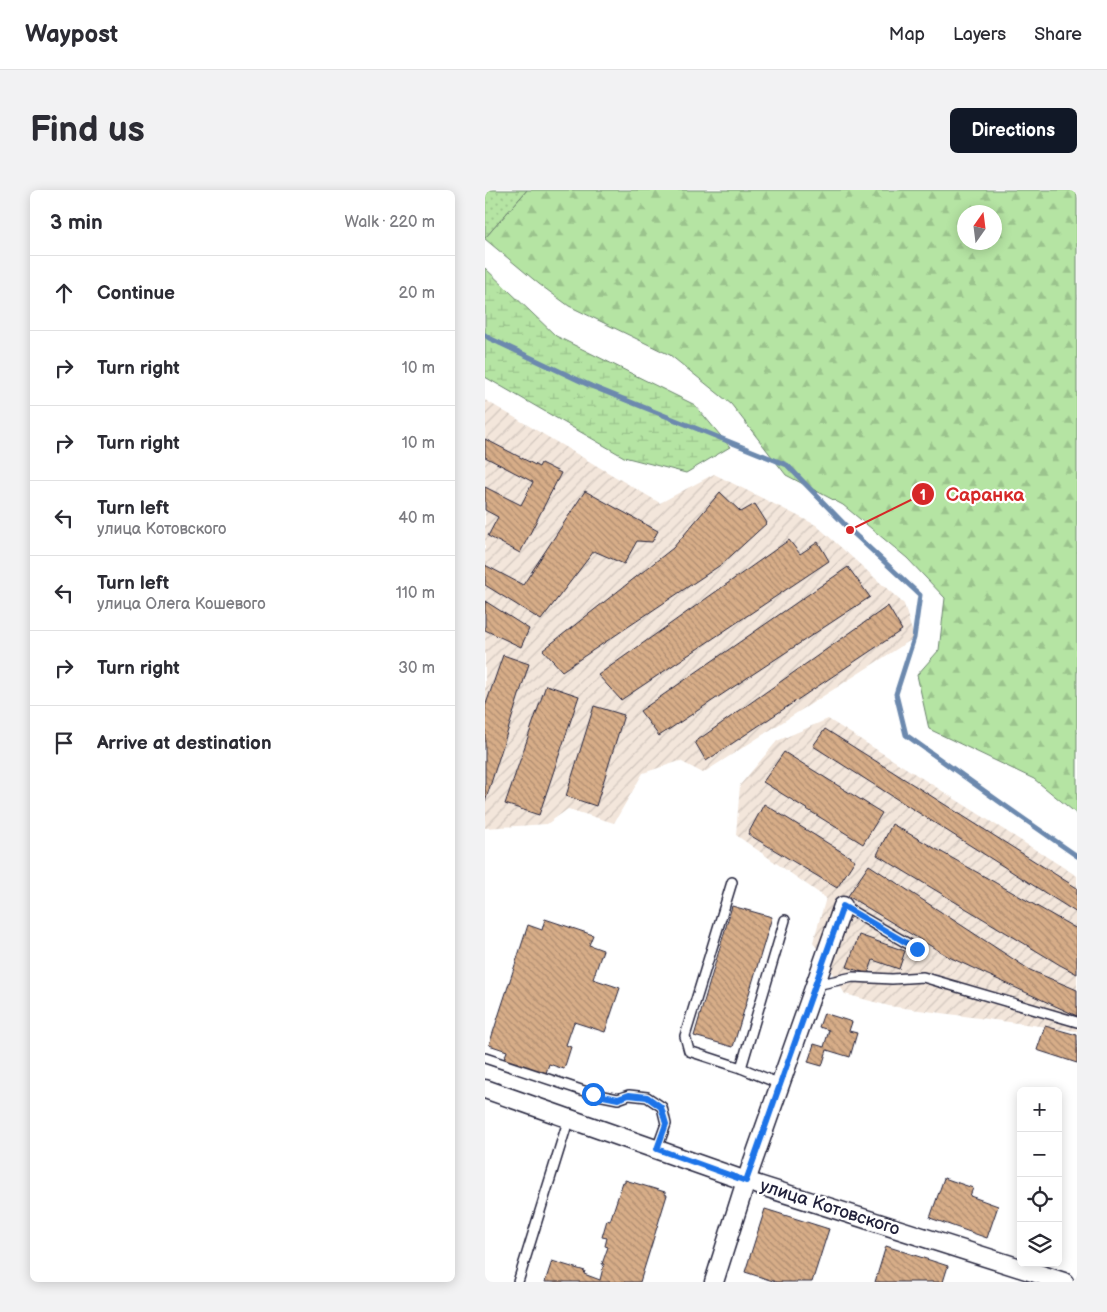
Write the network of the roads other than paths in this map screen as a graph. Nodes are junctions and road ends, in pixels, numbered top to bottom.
1 (732, 882) dead end
2 (843, 906) joint
3 (785, 920) dead end
4 (917, 949) dead end
5 (815, 985) junction
6 (1077, 1022) edge
7 (485, 1058) edge
8 (741, 1068) junction
9 (780, 1084) junction
10 (485, 1089) edge
11 (569, 1118) junction
12 (657, 1149) junction
13 (746, 1181) junction
14 (518, 1282) edge
15 (714, 1282) edge
16 (1064, 1282) edge

1 - 8 lane
2 - 4 lane
2 - 5 street
3 - 8 lane
5 - 6 lane
5 - 9 street
7 - 12 lane
8 - 9 lane
9 - 13 street
10 - 11 street, улица Котовского
11 - 12 street, улица Котовского
11 - 14 lane
12 - 13 street, улица Котовского
13 - 15 street
13 - 16 street, улица Котовского

